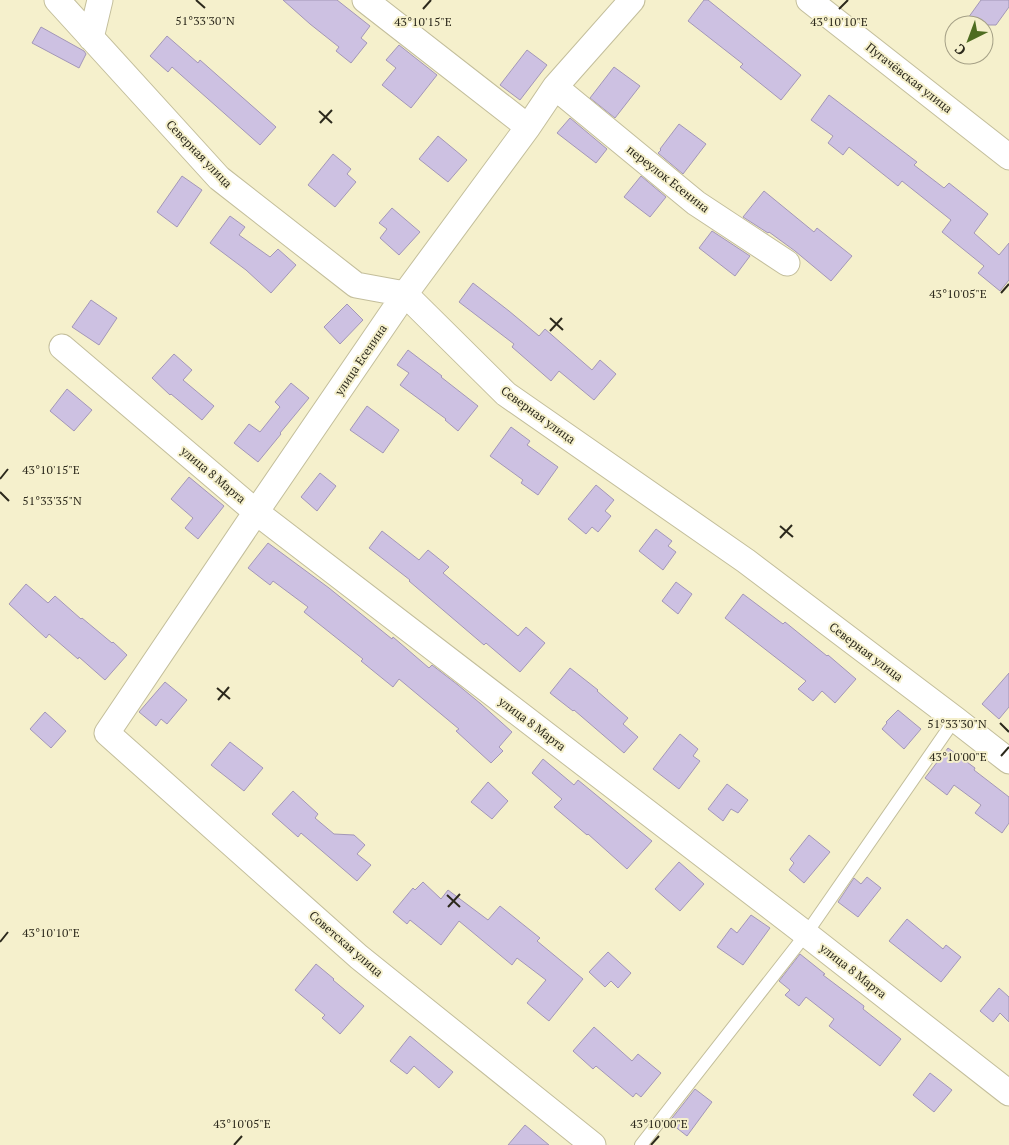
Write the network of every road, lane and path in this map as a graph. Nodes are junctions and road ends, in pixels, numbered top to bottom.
1 (57, 0) edge
2 (100, 0) edge
3 (364, 0) edge
4 (632, 0) edge
5 (808, 0) edge
6 (90, 38) junction
7 (555, 87) junction
8 (528, 127) junction
9 (1009, 157) edge
10 (787, 263) dead end
11 (405, 294) junction
12 (62, 347) dead end
13 (256, 512) junction
14 (955, 719) junction
15 (107, 733) joint
16 (1009, 761) edge
17 (806, 934) junction
18 (1009, 1093) edge
19 (592, 1145) edge
20 (641, 1145) edge

1 - 6 street, Северная улица
2 - 6 street
3 - 8 street
4 - 7 street, улица Есенина
5 - 9 street, Пугачёвская улица
6 - 11 street, Северная улица
7 - 8 street, улица Есенина
7 - 10 street, переулок Есенина
8 - 11 street, улица Есенина
11 - 13 street, улица Есенина
11 - 14 street, Северная улица
12 - 13 street, улица 8 Марта
13 - 15 street, улица Есенина
13 - 17 street, улица 8 Марта
14 - 16 street, Северная улица
14 - 17 lane
15 - 19 street, Советская улица
17 - 18 street, улица 8 Марта
17 - 20 lane

